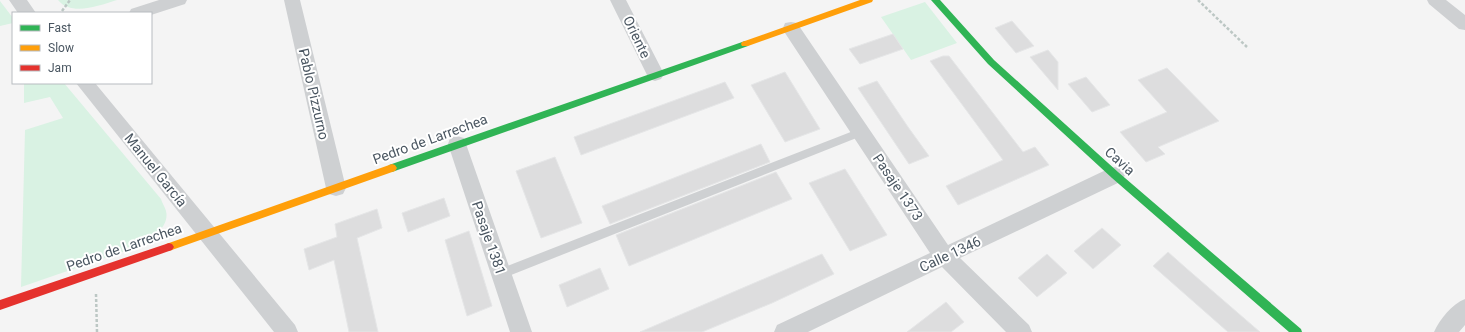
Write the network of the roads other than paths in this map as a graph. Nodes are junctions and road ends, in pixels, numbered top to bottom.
1 (18, 0) edge
2 (179, 0) edge
3 (292, 0) edge
4 (618, 0) edge
5 (869, 0) edge
6 (935, 0) edge
7 (1435, 0) edge
8 (27, 12) edge
9 (139, 12) edge
10 (1465, 24) edge
11 (792, 28) junction
12 (655, 74) junction
13 (86, 84) edge
14 (861, 132) junction
15 (457, 144) junction
16 (1115, 175) junction
17 (336, 188) junction
18 (207, 234) junction
19 (944, 256) junction
20 (501, 274) junction
21 (0, 305) edge
22 (1465, 309) edge
23 (287, 332) edge
24 (521, 332) edge
25 (785, 332) edge
26 (1021, 332) edge
27 (1297, 332) edge
28 (1445, 332) edge

1 - 8 street
2 - 9 street
3 - 17 street, Pablo Pizzurno
4 - 12 street, Oriente
5 - 11 street, Pedro de Larrechea
6 - 16 street, Cavia
7 - 10 street
11 - 12 street, Pedro de Larrechea
11 - 14 street, Pasaje 1373
12 - 15 street, Pedro de Larrechea
13 - 18 street, Manuel García
14 - 19 street, Pasaje 1373
14 - 20 lane
15 - 17 street, Pedro de Larrechea
15 - 20 street, Pasaje 1381
16 - 19 street, Calle 1346
16 - 27 street, Cavia
17 - 18 street, Pedro de Larrechea
18 - 21 street, Pedro de Larrechea
18 - 23 street, Manuel García
19 - 25 street, Calle 1346
19 - 26 street, Pasaje 1373
20 - 24 street, Pasaje 1381
22 - 28 street

